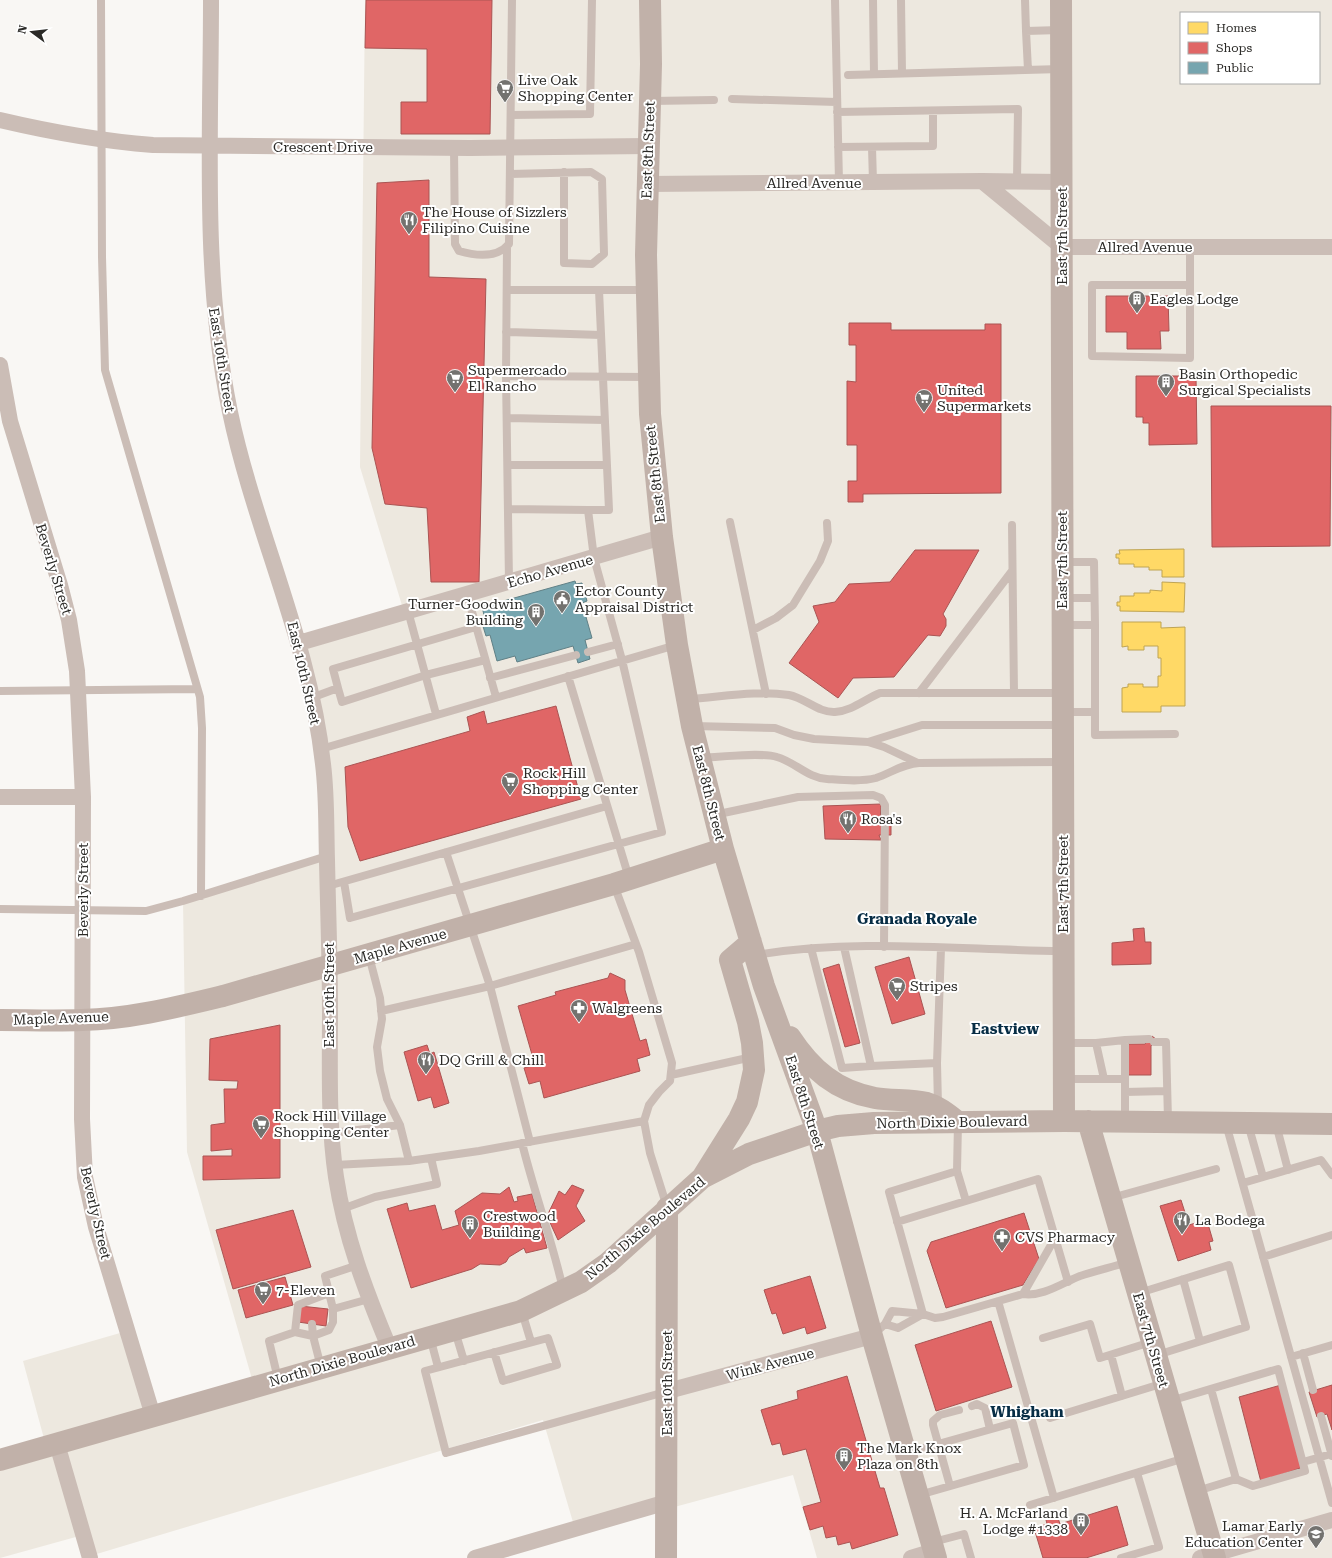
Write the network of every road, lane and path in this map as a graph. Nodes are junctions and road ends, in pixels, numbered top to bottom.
1 (101, 0) edge
2 (211, 0) edge
3 (512, 0) edge
4 (592, 0) edge
5 (650, 0) edge
6 (835, 0) edge
7 (872, 0) edge
8 (901, 0) edge
9 (1025, 0) edge
10 (1061, 0) edge
11 (1061, 30) junction
12 (1026, 31) junction
13 (1061, 69) junction
14 (1028, 70) junction
15 (902, 73) junction
16 (874, 74) junction
17 (848, 75) dead end
18 (732, 99) dead end
19 (714, 100) dead end
20 (650, 101) junction
21 (837, 102) junction
22 (933, 111) junction
23 (837, 112) junction
24 (511, 115) junction
25 (0, 120) edge
26 (103, 141) junction
27 (648, 146) junction
28 (211, 147) junction
29 (510, 147) junction
30 (838, 147) junction
31 (872, 147) junction
32 (454, 148) junction
33 (564, 172) junction
34 (510, 174) junction
35 (982, 181) junction
36 (839, 182) junction
37 (872, 182) junction
38 (1017, 182) junction
39 (1062, 182) junction
40 (647, 184) junction
41 (507, 246) junction
42 (1062, 247) junction
43 (1190, 247) junction
44 (1332, 247) edge
45 (1190, 285) junction
46 (507, 290) junction
47 (599, 290) junction
48 (646, 290) junction
49 (506, 332) junction
50 (601, 335) junction
51 (0, 365) edge
52 (506, 376) junction
53 (603, 377) junction
54 (648, 377) junction
55 (507, 418) junction
56 (605, 420) junction
57 (508, 465) junction
58 (607, 465) junction
59 (508, 509) junction
60 (588, 510) junction
61 (730, 522) dead end
62 (828, 523) dead end
63 (1012, 525) dead end
64 (662, 538) junction
65 (594, 558) junction
66 (1062, 562) junction
67 (1012, 571) junction
68 (509, 582) junction
69 (467, 594) junction
70 (1062, 598) junction
71 (1094, 598) junction
72 (408, 611) junction
73 (1062, 625) junction
74 (1095, 625) junction
75 (476, 627) junction
76 (753, 630) junction
77 (299, 643) junction
78 (417, 644) junction
79 (618, 644) junction
80 (677, 645) junction
81 (588, 652) dead end
82 (576, 655) dead end
83 (485, 660) junction
84 (622, 660) junction
85 (426, 675) junction
86 (568, 676) junction
87 (490, 678) junction
88 (338, 688) junction
89 (197, 689) junction
90 (78, 690) junction
91 (0, 691) edge
92 (919, 693) junction
93 (1014, 693) junction
94 (766, 694) junction
95 (496, 697) junction
96 (311, 698) junction
97 (687, 699) junction
98 (1063, 710) junction
99 (1095, 712) junction
100 (436, 714) junction
101 (692, 726) junction
102 (1175, 734) dead end
103 (868, 742) junction
104 (321, 749) junction
105 (700, 758) junction
106 (1063, 762) junction
107 (919, 763) junction
108 (83, 797) junction
109 (0, 798) edge
110 (607, 806) junction
111 (714, 815) junction
112 (618, 845) junction
113 (724, 849) junction
114 (446, 852) junction
115 (327, 856) junction
116 (622, 881) junction
117 (344, 882) junction
118 (328, 886) junction
119 (458, 889) junction
120 (201, 896) junction
121 (0, 909) edge
122 (83, 910) junction
123 (471, 926) junction
124 (636, 944) junction
125 (844, 947) junction
126 (884, 947) junction
127 (753, 948) junction
128 (811, 948) junction
129 (941, 948) junction
130 (1063, 951) junction
131 (369, 956) junction
132 (330, 967) junction
133 (490, 986) junction
134 (381, 1011) junction
135 (775, 1014) junction
136 (0, 1020) edge
137 (82, 1020) junction
138 (1125, 1040) junction
139 (1063, 1043) junction
140 (1096, 1043) junction
141 (753, 1057) junction
142 (937, 1063) junction
143 (871, 1066) junction
144 (671, 1075) junction
145 (1063, 1079) junction
146 (1104, 1079) junction
147 (1125, 1079) junction
148 (1167, 1091) junction
149 (1125, 1092) junction
150 (938, 1108) junction
151 (644, 1121) junction
152 (1064, 1121) junction
153 (958, 1122) junction
154 (1088, 1122) junction
155 (1125, 1122) junction
156 (1168, 1123) junction
157 (1226, 1124) junction
158 (1248, 1124) junction
159 (1276, 1124) junction
160 (1332, 1124) edge
161 (400, 1125) junction
162 (817, 1131) junction
163 (332, 1134) junction
164 (526, 1142) junction
165 (431, 1158) junction
166 (409, 1161) junction
167 (335, 1165) junction
168 (1216, 1169) dead end
169 (1288, 1170) junction
170 (957, 1171) junction
171 (1332, 1175) edge
172 (1263, 1177) junction
173 (702, 1178) junction
174 (1243, 1183) junction
175 (1110, 1198) junction
176 (966, 1201) junction
177 (667, 1208) junction
178 (342, 1209) junction
179 (897, 1222) junction
180 (1332, 1235) edge
181 (1055, 1238) junction
182 (1263, 1257) junction
183 (1129, 1262) junction
184 (358, 1266) junction
185 (1184, 1279) junction
186 (1068, 1282) junction
187 (564, 1292) junction
188 (329, 1293) junction
189 (1138, 1293) junction
190 (1023, 1294) junction
191 (312, 1298) junction
192 (369, 1299) junction
193 (998, 1301) junction
194 (312, 1307) dead end
195 (333, 1309) junction
196 (521, 1311) junction
197 (922, 1314) junction
198 (312, 1324) dead end
199 (454, 1329) junction
200 (878, 1330) junction
201 (295, 1332) junction
202 (312, 1336) junction
203 (429, 1336) junction
204 (1044, 1338) dead end
205 (1200, 1341) junction
206 (531, 1342) junction
207 (1332, 1345) edge
208 (389, 1347) junction
209 (1154, 1348) junction
210 (494, 1352) junction
211 (1303, 1353) junction
212 (1111, 1355) junction
213 (1291, 1357) junction
214 (464, 1360) junction
215 (321, 1367) junction
216 (438, 1367) junction
217 (278, 1380) junction
218 (1211, 1389) junction
219 (1301, 1390) junction
220 (668, 1391) junction
221 (1167, 1392) junction
222 (1122, 1396) junction
223 (972, 1406) dead end
224 (958, 1410) dead end
225 (153, 1416) junction
226 (1050, 1418) dead end
227 (1310, 1424) junction
228 (990, 1429) junction
229 (56, 1444) junction
230 (938, 1444) junction
231 (906, 1454) junction
232 (1332, 1455) edge
233 (1186, 1458) junction
234 (1319, 1458) junction
235 (0, 1460) edge
236 (1303, 1462) junction
237 (1137, 1473) junction
238 (1236, 1479) junction
239 (950, 1486) junction
240 (1330, 1490) edge
241 (1196, 1492) junction
242 (918, 1495) junction
243 (1054, 1498) junction
244 (667, 1502) junction
245 (1332, 1504) edge
246 (1030, 1505) dead end
247 (1332, 1520) edge
248 (934, 1550) edge
249 (1139, 1555) edge
250 (1210, 1557) edge
251 (90, 1558) edge
252 (475, 1558) edge
253 (666, 1558) edge
254 (912, 1558) edge
255 (971, 1558) edge
256 (1121, 1558) edge

1 - 26 lane
2 - 28 street, East 10th Street
3 - 24 lane
4 - 24 lane
5 - 20 main road, East 8th Street
6 - 21 lane
7 - 16 lane
8 - 15 lane
9 - 12 lane
10 - 11 main road, East 7th Street
11 - 12 lane
11 - 13 main road, East 7th Street
12 - 14 lane
13 - 14 lane
13 - 39 main road, East 7th Street
14 - 15 lane
15 - 16 lane
16 - 17 lane
18 - 21 lane
19 - 20 lane
20 - 27 main road, East 8th Street
21 - 23 lane
22 - 23 lane
22 - 31 lane
22 - 38 lane
23 - 30 lane
24 - 29 lane
25 - 26 street, Crescent Drive
26 - 28 street, Crescent Drive
26 - 89 lane
27 - 29 street, Crescent Drive
27 - 40 main road, East 8th Street
28 - 32 street, Crescent Drive
28 - 77 street, East 10th Street
29 - 32 street, Crescent Drive
29 - 34 lane
30 - 31 lane
30 - 36 lane
31 - 37 lane
32 - 41 lane
33 - 33 lane
33 - 34 lane
34 - 41 lane
35 - 37 street, Allred Avenue
35 - 38 street, Allred Avenue
35 - 42 street
36 - 37 street, Allred Avenue
36 - 40 street, Allred Avenue
38 - 39 street, Allred Avenue
39 - 42 main road, East 7th Street
40 - 48 main road, East 8th Street
41 - 46 lane
42 - 43 street, Allred Avenue
42 - 66 main road, East 7th Street
43 - 44 street, Allred Avenue
43 - 45 lane
45 - 45 lane
46 - 47 lane
46 - 49 lane
47 - 48 lane
47 - 50 lane
48 - 54 main road, East 8th Street
49 - 50 lane
49 - 52 lane
50 - 53 lane
51 - 90 street, Beverly Street
52 - 53 lane
52 - 55 lane
53 - 54 lane
53 - 56 lane
54 - 64 main road, East 8th Street
55 - 56 lane
55 - 57 lane
56 - 58 lane
57 - 58 lane
57 - 59 lane
58 - 60 lane
59 - 60 lane
59 - 68 lane
60 - 65 lane
61 - 76 lane
62 - 76 lane
63 - 67 lane
64 - 65 street, Echo Avenue
64 - 80 main road, East 8th Street
65 - 68 street, Echo Avenue
65 - 79 lane
66 - 70 main road, East 7th Street
66 - 71 lane
67 - 92 lane
67 - 93 lane
68 - 69 street, Echo Avenue
69 - 72 street, Echo Avenue
69 - 75 lane
70 - 71 lane
70 - 73 main road, East 7th Street
71 - 74 lane
72 - 77 street, Echo Avenue
72 - 78 lane
73 - 74 lane
73 - 98 main road, East 7th Street
74 - 99 lane
75 - 78 lane
75 - 83 lane
76 - 94 lane
77 - 96 street, East 10th Street
78 - 85 lane
78 - 88 lane
79 - 81 lane
79 - 84 lane
80 - 84 lane
80 - 97 main road, East 8th Street
82 - 87 lane
83 - 85 lane
83 - 87 lane
84 - 86 lane
84 - 112 lane
85 - 88 lane
85 - 100 lane
86 - 95 lane
86 - 110 lane
87 - 95 lane
88 - 96 lane
89 - 90 lane
89 - 120 lane
90 - 91 lane
90 - 108 street, Beverly Street
92 - 93 lane
92 - 94 lane
93 - 98 lane
94 - 97 lane
95 - 100 lane
96 - 104 street, East 10th Street
97 - 101 main road, East 8th Street
98 - 99 lane
98 - 103 lane
98 - 106 main road, East 7th Street
99 - 102 lane
100 - 104 lane
101 - 103 lane
101 - 105 main road, East 8th Street
103 - 107 lane
104 - 115 street, East 10th Street
105 - 107 lane
105 - 111 main road, East 8th Street
106 - 107 lane
106 - 130 main road, East 7th Street
108 - 109 street
108 - 122 street, Beverly Street
110 - 112 lane
110 - 114 lane
111 - 113 main road, East 8th Street
111 - 126 lane
112 - 116 lane
112 - 119 lane
113 - 116 main road, Maple Avenue
113 - 127 main road, East 8th Street
114 - 117 lane
114 - 119 lane
115 - 118 street, East 10th Street
115 - 120 lane
116 - 123 main road, Maple Avenue
116 - 124 lane
117 - 118 lane
117 - 119 lane
118 - 132 street, East 10th Street
119 - 123 lane
120 - 122 lane
121 - 122 lane
122 - 137 street, Beverly Street
123 - 131 main road, Maple Avenue
123 - 133 lane
124 - 133 lane
124 - 144 lane
125 - 126 lane
125 - 128 lane
125 - 143 lane
126 - 129 lane
127 - 128 lane
127 - 135 main road, East 8th Street
127 - 141 main road
128 - 143 lane
129 - 130 lane
129 - 142 lane
130 - 139 main road, East 7th Street
131 - 132 main road, Maple Avenue
131 - 134 lane
132 - 137 main road, Maple Avenue
132 - 163 street, East 10th Street
133 - 134 lane
133 - 164 lane
134 - 161 lane
135 - 150 main road
135 - 162 main road, East 8th Street
136 - 137 main road, Maple Avenue
137 - 225 street, Beverly Street
138 - 140 lane
138 - 147 lane
138 - 148 lane
139 - 140 lane
139 - 145 main road, East 7th Street
140 - 146 lane
141 - 144 lane
141 - 173 main road
142 - 143 lane
142 - 150 lane
144 - 151 lane
145 - 146 lane
145 - 152 main road, East 7th Street
146 - 147 lane
147 - 149 lane
148 - 149 lane
148 - 156 lane
149 - 155 lane
150 - 153 main road
151 - 164 lane
151 - 177 lane
152 - 153 main road, North Dixie Boulevard
152 - 154 main road, North Dixie Boulevard
153 - 162 main road, North Dixie Boulevard
153 - 170 lane
154 - 155 main road, North Dixie Boulevard
154 - 175 main road, East 7th Street
155 - 156 main road, North Dixie Boulevard
156 - 157 main road, North Dixie Boulevard
157 - 158 main road, North Dixie Boulevard
157 - 174 lane
158 - 159 main road, North Dixie Boulevard
158 - 172 lane
159 - 160 main road, North Dixie Boulevard
159 - 169 lane
161 - 163 lane
161 - 166 lane
162 - 173 main road, North Dixie Boulevard
162 - 200 main road, East 8th Street
163 - 167 street, East 10th Street
164 - 165 lane
164 - 187 lane
165 - 166 lane
165 - 178 lane
166 - 167 lane
167 - 178 street, East 10th Street
168 - 175 lane
169 - 171 lane
169 - 172 lane
170 - 176 lane
170 - 179 lane
172 - 174 lane
173 - 177 main road, North Dixie Boulevard
174 - 182 lane
175 - 183 main road, East 7th Street
176 - 179 lane
176 - 181 lane
177 - 187 main road, North Dixie Boulevard
177 - 220 main road, East 10th Street
178 - 184 street, East 10th Street
179 - 197 lane
180 - 182 lane
181 - 186 lane
181 - 190 lane
182 - 213 lane
183 - 186 lane
183 - 189 main road, East 7th Street
184 - 188 lane
184 - 192 street, East 10th Street
185 - 189 lane
185 - 205 lane
185 - 205 lane
186 - 190 lane
187 - 196 main road, North Dixie Boulevard
188 - 191 lane
188 - 195 lane
189 - 209 main road, East 7th Street
190 - 193 lane
191 - 194 lane
191 - 201 lane
192 - 195 lane
192 - 208 street, East 10th Street
193 - 197 lane
193 - 243 lane
195 - 202 lane
196 - 199 main road, North Dixie Boulevard
196 - 206 lane
197 - 200 lane
197 - 200 lane
198 - 202 lane
199 - 203 main road, North Dixie Boulevard
199 - 214 lane
200 - 220 street, Wink Avenue
200 - 231 main road, East 8th Street
201 - 202 lane
201 - 217 lane
202 - 215 lane
203 - 208 main road, North Dixie Boulevard
203 - 216 lane
204 - 212 lane
205 - 209 lane
206 - 210 lane
206 - 210 lane
207 - 211 lane
208 - 215 main road, North Dixie Boulevard
209 - 212 lane
209 - 221 main road, East 7th Street
210 - 214 lane
211 - 213 lane
211 - 219 lane
212 - 222 lane
213 - 219 lane
214 - 216 lane
215 - 217 main road, North Dixie Boulevard
216 - 220 lane
217 - 225 main road, North Dixie Boulevard
218 - 221 lane
218 - 236 lane
218 - 238 lane
219 - 227 lane
220 - 244 main road, East 10th Street
221 - 222 lane
221 - 233 main road, East 7th Street
222 - 226 lane
223 - 228 lane
224 - 230 lane
225 - 229 main road, North Dixie Boulevard
227 - 232 lane
227 - 234 lane
228 - 230 lane
228 - 239 lane
229 - 235 main road, North Dixie Boulevard
229 - 251 street
230 - 231 lane
230 - 239 lane
231 - 242 main road, East 8th Street
232 - 234 lane
233 - 237 lane
233 - 241 main road, East 7th Street
234 - 236 lane
234 - 240 lane
236 - 238 lane
237 - 243 lane
237 - 249 lane
238 - 241 lane
239 - 242 lane
240 - 245 lane
241 - 250 main road, East 7th Street
242 - 248 main road, East 8th Street
243 - 246 lane
244 - 252 street
244 - 253 main road, East 10th Street
247 - 250 street
248 - 254 street
248 - 255 lane
249 - 256 lane

